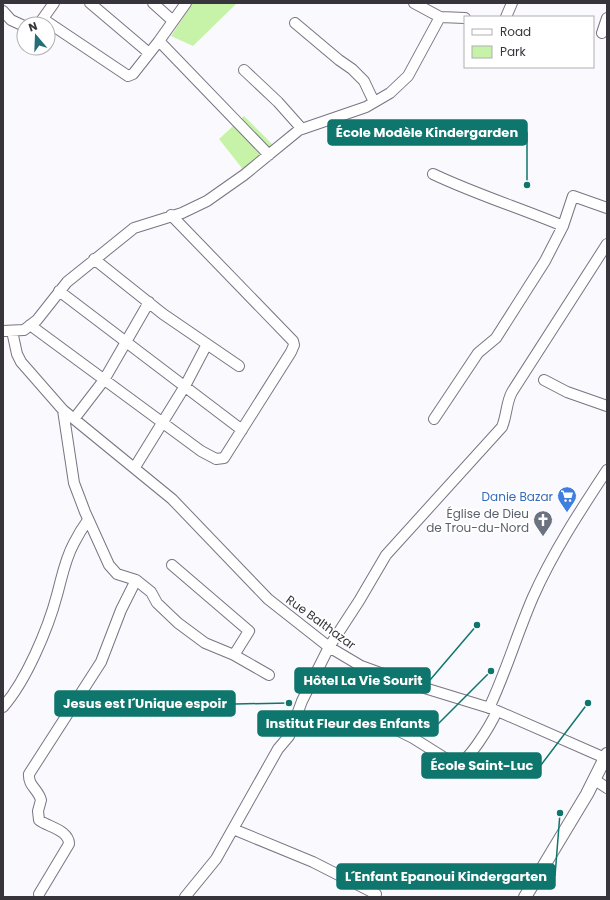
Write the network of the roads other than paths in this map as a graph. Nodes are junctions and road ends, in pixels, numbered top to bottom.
1 (54, 3) edge
2 (90, 3) edge
3 (153, 3) edge
4 (186, 3) edge
5 (414, 3) edge
6 (512, 3) edge
7 (3, 11) edge
8 (45, 16) edge
9 (506, 16) edge
10 (440, 17) junction
11 (464, 18) edge
12 (607, 18) edge
13 (173, 21) junction
14 (16, 22) edge
15 (295, 23) dead end
16 (56, 31) edge
17 (601, 33) edge
18 (158, 41) junction
19 (149, 53) junction
20 (244, 70) dead end
21 (374, 102) junction
22 (302, 129) junction
23 (269, 155) junction
24 (433, 174) dead end
25 (607, 208) edge
26 (171, 215) junction
27 (563, 226) junction
28 (607, 244) edge
29 (94, 259) junction
30 (59, 291) junction
31 (149, 302) junction
32 (30, 325) junction
33 (8, 331) edge
34 (126, 341) junction
35 (207, 344) junction
36 (239, 366) dead end
37 (104, 380) junction
38 (544, 380) dead end
39 (185, 386) junction
40 (607, 406) edge
41 (63, 410) junction
42 (74, 419) junction
43 (434, 419) dead end
44 (162, 423) junction
45 (242, 430) junction
46 (135, 467) junction
47 (607, 470) edge
48 (88, 520) junction
49 (172, 565) dead end
50 (136, 580) junction
51 (329, 647) junction
52 (234, 655) junction
53 (269, 675) dead end
54 (3, 707) edge
55 (493, 710) junction
56 (379, 721) dead end
57 (606, 756) edge
58 (595, 780) junction
59 (607, 788) edge
60 (233, 829) junction
61 (40, 894) dead end
62 (376, 894) dead end
63 (185, 897) edge
64 (526, 897) edge

1 - 8 street
2 - 19 street
3 - 13 street
4 - 13 street
5 - 10 street
6 - 9 street
7 - 14 street
10 - 11 street
10 - 21 street
12 - 17 street
13 - 18 street
15 - 21 street
16 - 19 street
18 - 19 street
18 - 23 street
20 - 22 street
21 - 22 street
22 - 23 street
23 - 26 street
24 - 27 street
25 - 27 street
26 - 29 street
26 - 45 street
27 - 43 street
28 - 51 street
29 - 30 street
29 - 31 street
30 - 32 street
30 - 34 street
31 - 34 street
31 - 35 street
32 - 33 street
32 - 37 street
33 - 41 street, Rue Balthazar
34 - 37 street
34 - 39 street
35 - 36 street
35 - 39 street
37 - 42 street
37 - 44 street
38 - 40 street
39 - 44 street
39 - 45 street
41 - 42 street, Rue Balthazar
41 - 48 street
42 - 46 street, Rue Balthazar
44 - 45 street
44 - 46 street
46 - 51 street, Rue Balthazar
47 - 55 street
48 - 50 street
48 - 54 street
49 - 52 street
50 - 52 street
50 - 61 street
51 - 55 street, Rue Balthazar
51 - 60 street
52 - 53 street
55 - 56 street
55 - 57 street, Rue Balthazar
57 - 58 street
58 - 59 street
58 - 64 street
60 - 62 street
60 - 63 street

